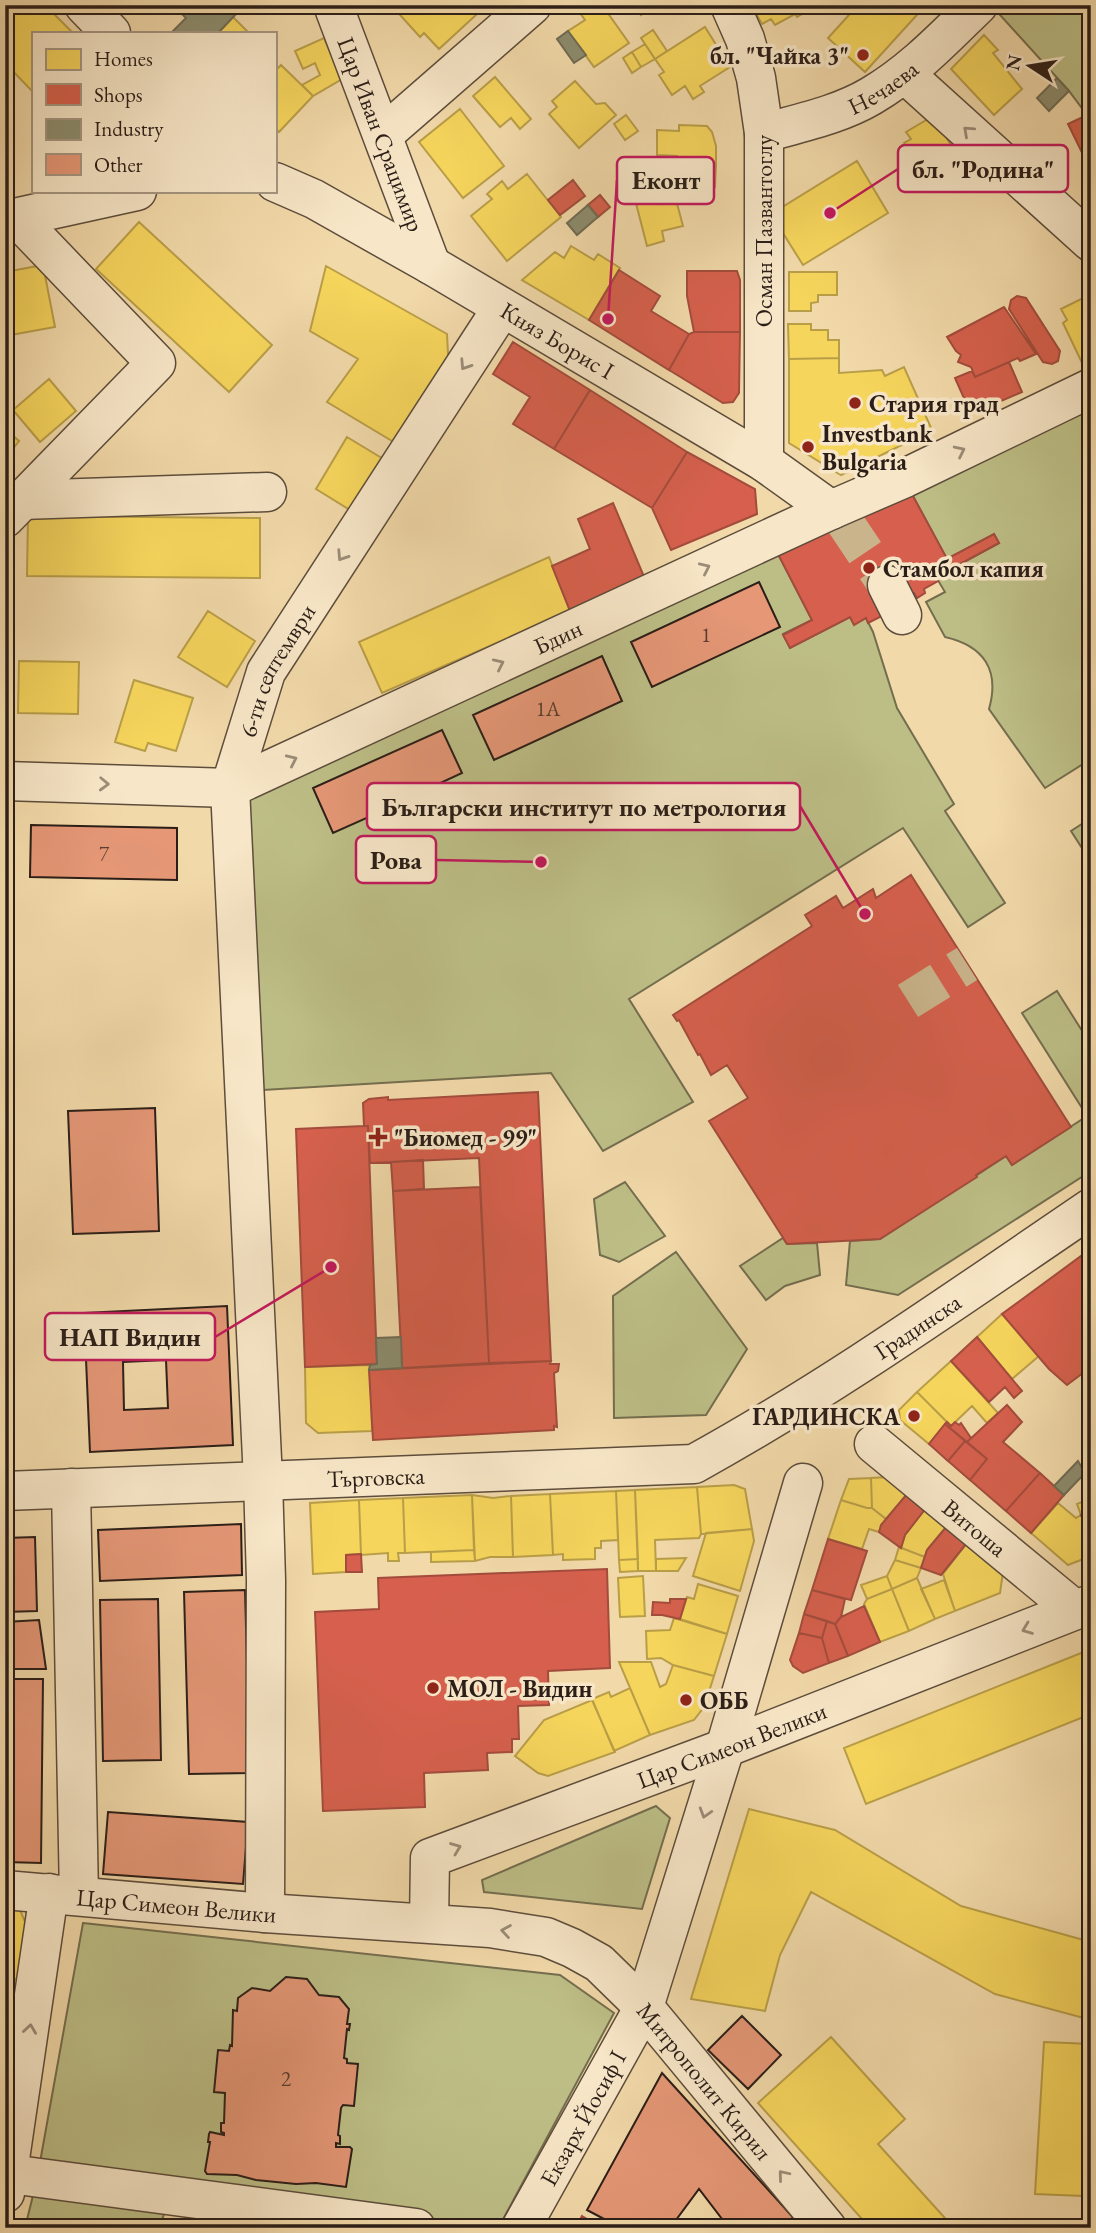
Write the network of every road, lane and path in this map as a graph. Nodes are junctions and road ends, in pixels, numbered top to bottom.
1 (84, 5) edge
2 (333, 5) edge
3 (532, 5) edge
4 (730, 5) edge
5 (978, 5) edge
6 (110, 32) edge
7 (905, 74) junction
8 (764, 133) junction
9 (383, 135) junction
10 (276, 182) edge
11 (132, 192) edge
12 (11, 219) edge
13 (1091, 242) edge
14 (431, 265) junction
15 (502, 308) junction
16 (1091, 388) edge
17 (764, 462) junction
18 (267, 492) dead end
19 (13, 509) edge
20 (837, 513) junction
21 (15, 776) edge
22 (230, 788) junction
23 (1091, 1208) edge
24 (741, 1438) joint
25 (874, 1444) dead end
26 (263, 1480) junction
27 (803, 1483) dead end
28 (71, 1488) junction
29 (5, 1491) edge
30 (1083, 1607) edge
31 (725, 1748) junction
32 (5, 1890) edge
33 (64, 1894) junction
34 (265, 1913) junction
35 (429, 1923) junction
36 (572, 1948) joint
37 (644, 2007) junction
38 (7, 2184) edge
39 (416, 2228) edge
40 (521, 2228) edge
41 (827, 2228) edge

1 - 6 street
2 - 9 street, Цар Иван Срацимир
3 - 9 street
4 - 8 street, Осман Пазвантоглу
5 - 7 street, Нечаева
7 - 8 street, Нечаева
13 -> 7 street
8 - 17 street, Осман Пазвантоглу
9 - 14 street, Цар Иван Срацимир
10 - 14 street, Княз Борис I
11 - 12 street
12 - 19 street
14 - 15 street, Княз Борис I
15 - 17 street, Княз Борис I
15 -> 22 street, 6-ти септември
20 -> 16 street, Бдин
17 - 20 street, Княз Борис I
18 - 19 street
22 -> 20 street, Бдин
21 -> 22 street, Бдин
22 - 26 street, 6-ти септември
23 - 24 street, Градинска
24 - 26 street, Търговска
25 - 30 street, Витоша
26 - 28 street, Търговска
26 - 34 street, 6-ти септември
27 - 31 street
28 - 29 street, Търговска
28 - 33 street
30 -> 31 street, Цар Симеон Велики
35 -> 31 street, Цар Симеон Велики
31 -> 37 street, Екзарх Йосиф I
32 - 33 street, Цар Симеон Велики
33 - 34 street, Цар Симеон Велики
38 -> 33 street
34 - 35 street, Цар Симеон Велики
36 -> 35 street, Цар Симеон Велики
36 - 37 street, Митрополит Кирил
37 - 40 street, Екзарх Йосиф I
41 -> 37 street, Митрополит Кирил
38 - 39 street

